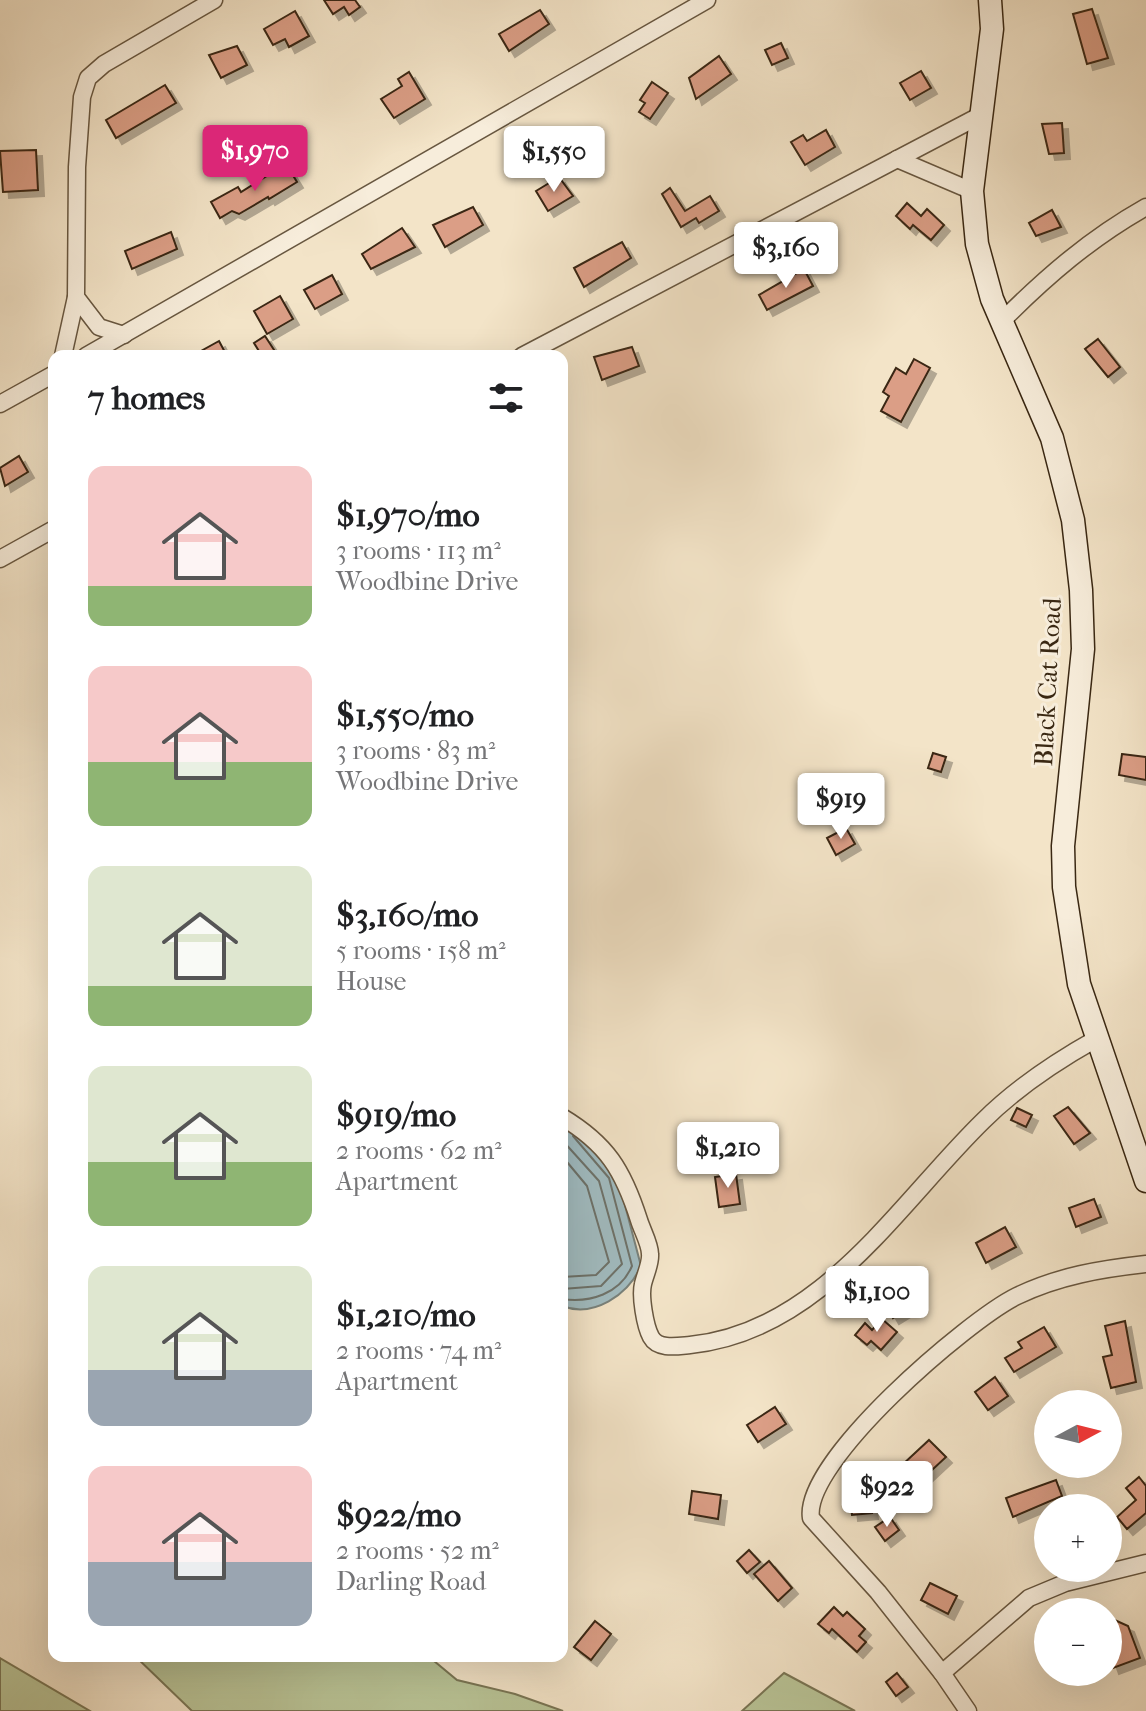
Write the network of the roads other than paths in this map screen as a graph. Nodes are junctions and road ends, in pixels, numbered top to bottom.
1 (214, 0) edge
2 (707, 0) edge
3 (990, 0) edge
4 (983, 114) junction
5 (897, 159) junction
6 (972, 191) junction
7 (1146, 207) edge
8 (76, 297) junction
9 (1003, 320) junction
10 (124, 335) junction
11 (64, 350) edge
12 (97, 350) edge
13 (533, 350) edge
14 (48, 377) edge
15 (0, 404) edge
16 (48, 532) edge
17 (0, 559) edge
18 (1096, 1039) junction
19 (568, 1120) edge
20 (1146, 1181) edge
21 (1146, 1264) edge
22 (1146, 1563) edge
23 (942, 1673) junction
24 (968, 1711) edge

1 - 8 street
2 - 10 street
3 - 4 street, Black Cat Road
4 - 5 street
4 - 6 street, Black Cat Road
5 - 6 street
5 - 13 street
6 - 9 street, Black Cat Road
7 - 9 street
8 - 10 street
8 - 11 street
9 - 18 street, Black Cat Road
10 - 12 street
14 - 15 street
16 - 17 street
18 - 19 street
18 - 20 street, Black Cat Road
21 - 23 street
22 - 23 street
23 - 24 street

